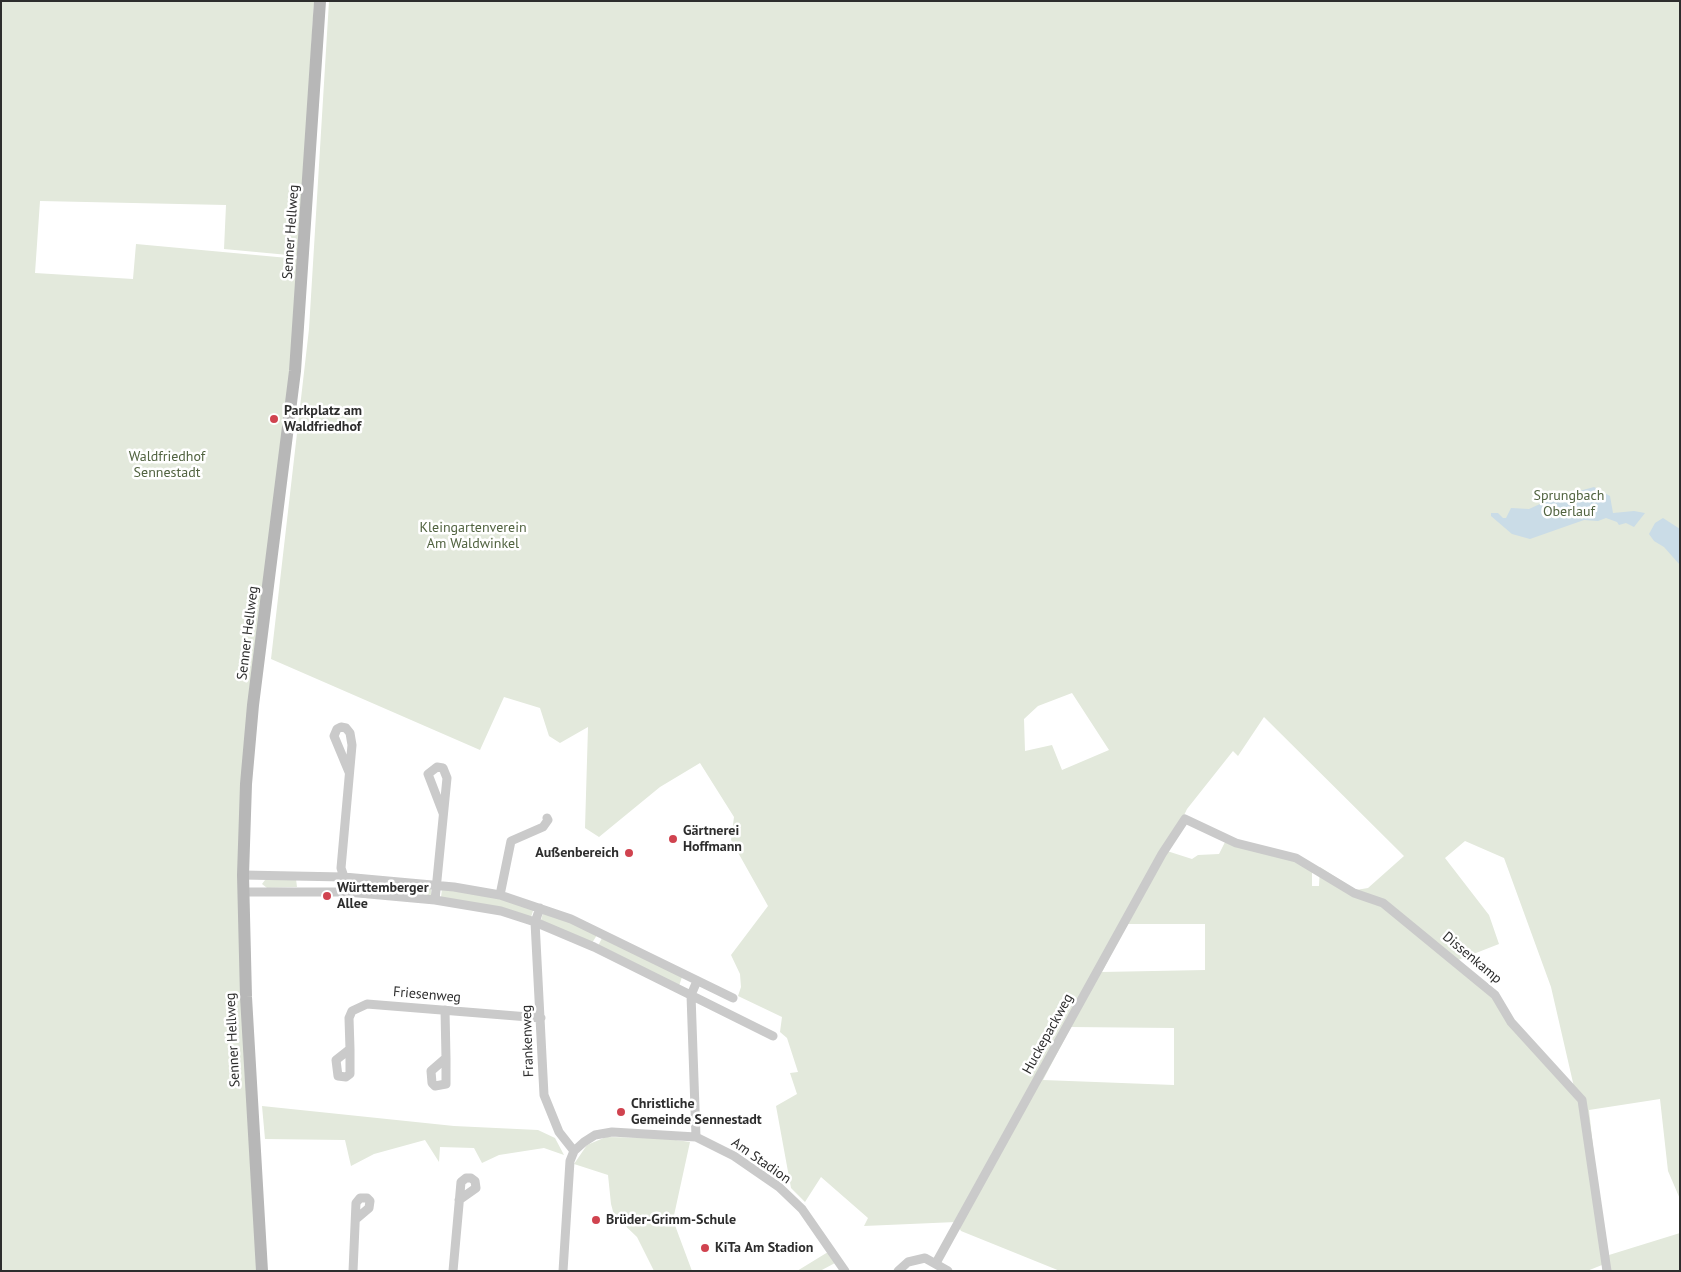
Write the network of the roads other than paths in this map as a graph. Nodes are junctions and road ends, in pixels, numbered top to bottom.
1 (320, 1) edge
2 (349, 772) dead end
3 (443, 813) dead end
4 (547, 818) dead end
5 (1185, 819) joint
6 (243, 876) junction
7 (344, 877) junction
8 (437, 886) junction
9 (243, 892) junction
10 (343, 892) junction
11 (500, 895) junction
12 (435, 900) junction
13 (540, 908) junction
14 (536, 922) junction
15 (697, 981) junction
16 (691, 995) junction
17 (733, 998) dead end
18 (445, 1010) junction
19 (541, 1018) junction
20 (773, 1036) dead end
21 (350, 1049) dead end
22 (446, 1058) dead end
23 (696, 1137) junction
24 (574, 1151) junction
25 (460, 1200) dead end
26 (356, 1219) dead end
27 (936, 1263) junction
28 (262, 1271) edge
29 (353, 1271) edge
30 (453, 1271) edge
31 (563, 1271) edge
32 (844, 1271) edge
33 (898, 1271) edge
34 (948, 1271) edge
35 (1607, 1271) edge

1 - 6 street, Senner Hellweg
2 - 7 street
3 - 8 street
4 - 11 street
5 - 27 street, Huckepackweg
5 - 35 street, Dissenkamp
6 - 7 street
6 - 9 street, Senner Hellweg
7 - 8 street
7 - 10 street
8 - 11 street
8 - 12 street
9 - 10 street
9 - 28 street, Senner Hellweg
10 - 12 street
11 - 13 street
12 - 14 street
13 - 14 street
13 - 15 street
14 - 16 street
14 - 19 street, Frankenweg
15 - 16 street
15 - 17 street
16 - 20 street
16 - 23 street
18 - 19 street, Friesenweg
18 - 21 street, Friesenweg
18 - 22 street
19 - 24 street, Frankenweg
23 - 24 street, Am Stadion
23 - 32 street, Am Stadion
24 - 31 street
25 - 30 street
26 - 29 street
27 - 33 street
27 - 34 street

